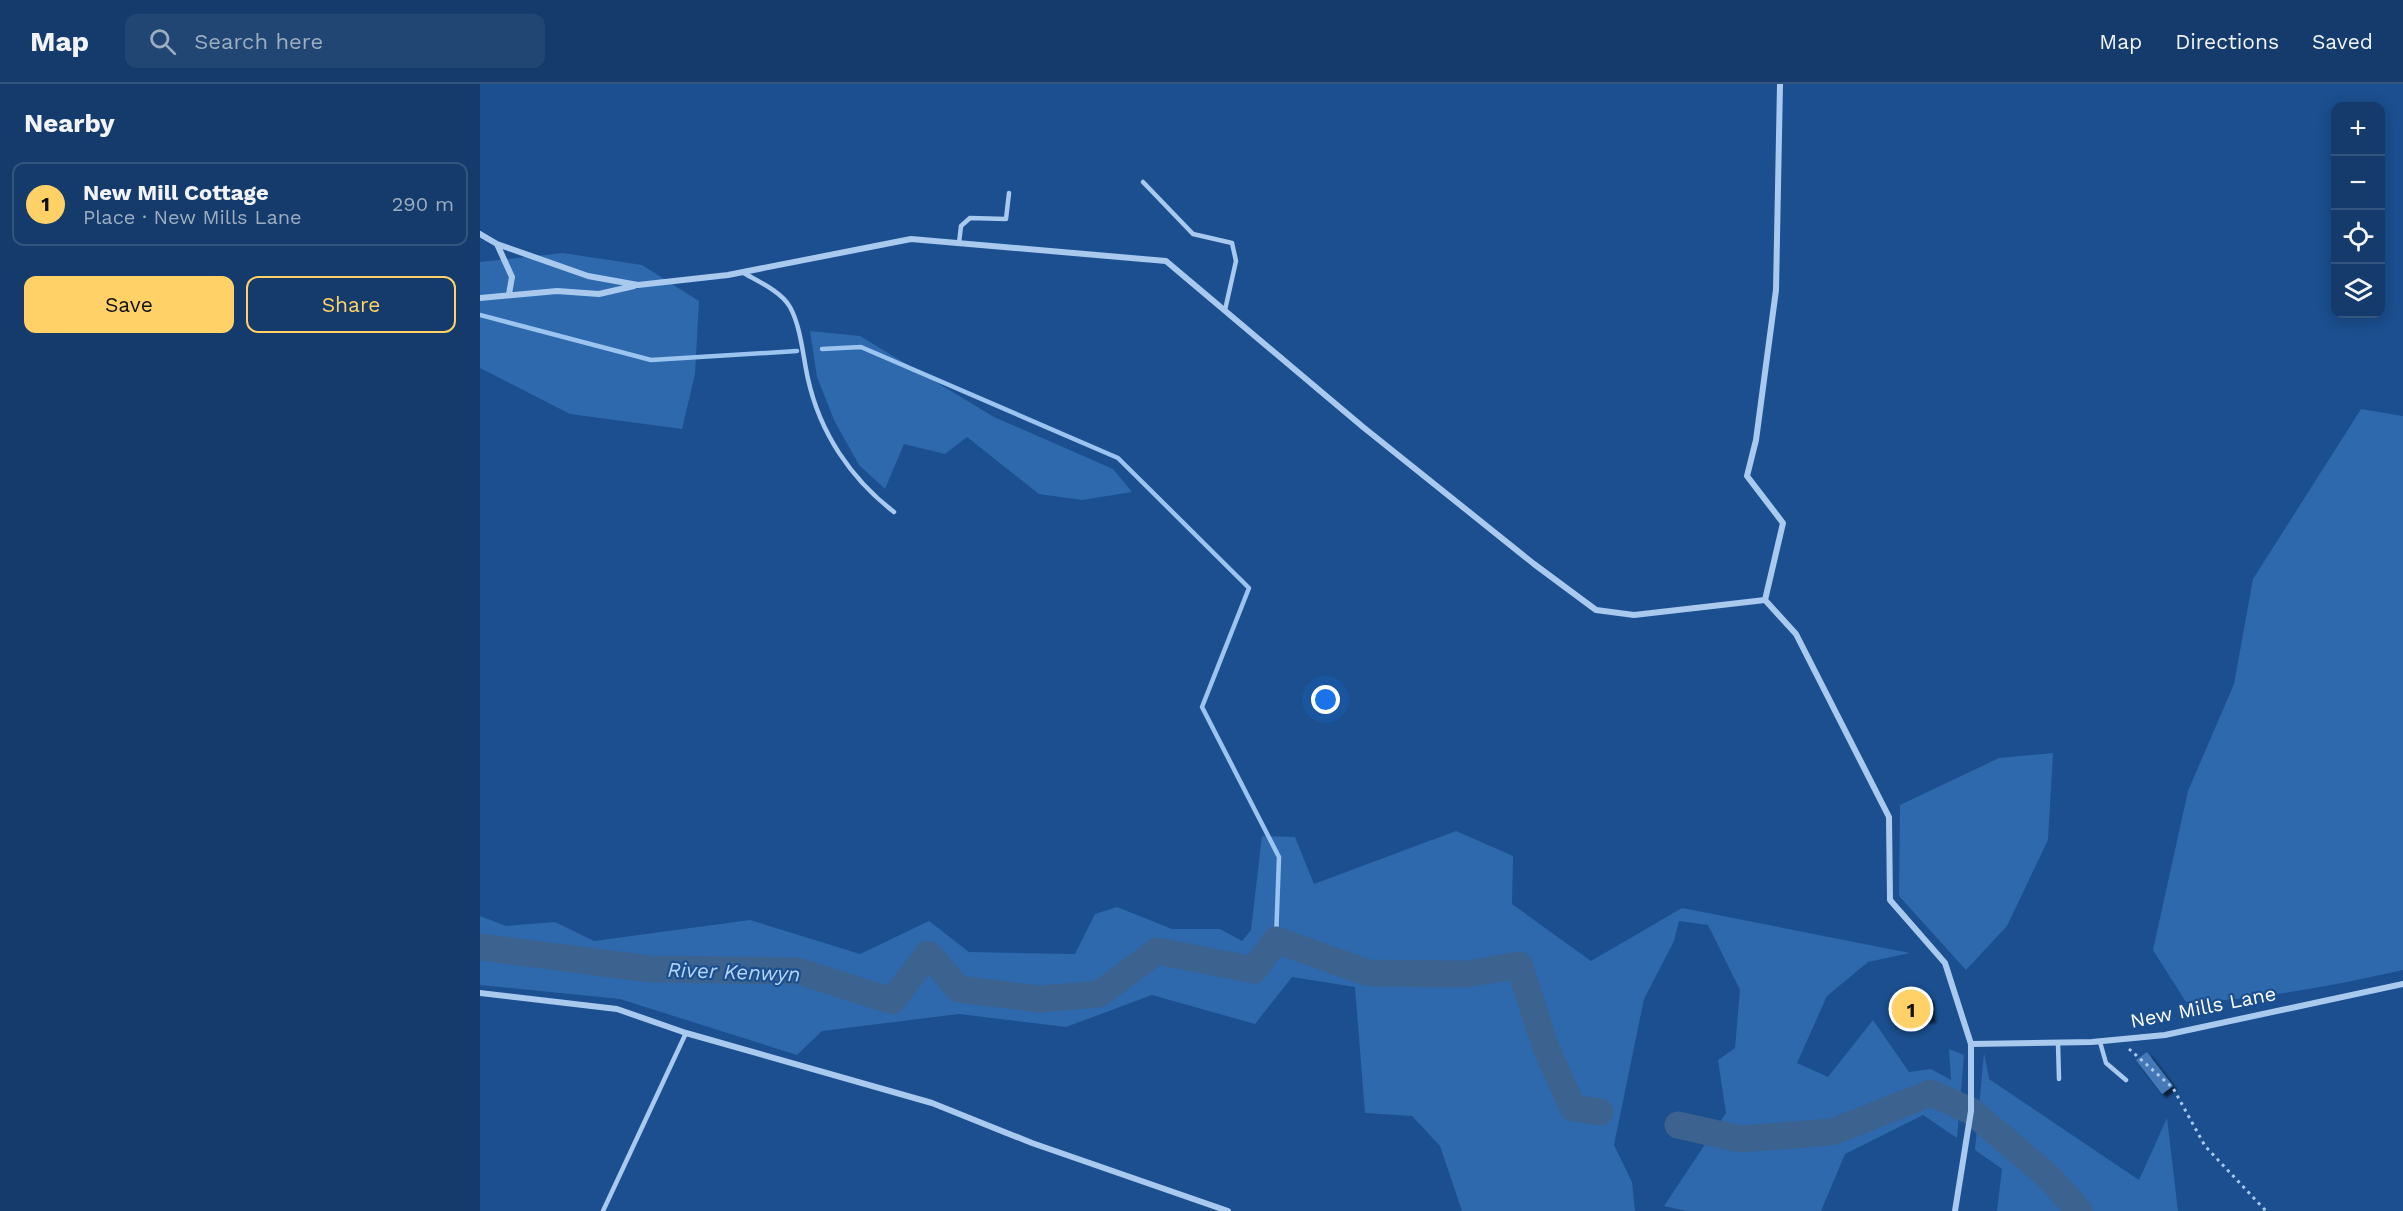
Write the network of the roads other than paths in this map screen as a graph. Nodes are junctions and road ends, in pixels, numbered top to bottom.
1 (1780, 84) edge
2 (1143, 182) dead end
3 (1009, 193) dead end
4 (480, 234) edge
5 (497, 243) junction
6 (958, 243) junction
7 (742, 272) junction
8 (638, 285) junction
9 (509, 294) junction
10 (480, 298) edge
11 (1225, 310) junction
12 (894, 513) dead end
13 (1764, 600) junction
14 (2403, 984) edge
15 (480, 993) edge
16 (686, 1033) junction
17 (2100, 1042) junction
18 (2058, 1043) junction
19 (1971, 1044) junction
20 (2059, 1080) dead end
21 (2126, 1080) dead end
22 (603, 1211) edge
23 (1228, 1211) edge
24 (1955, 1211) edge

1 - 13 street
2 - 11 lane
3 - 6 lane
4 - 5 street
5 - 8 street
5 - 9 street
6 - 7 street
6 - 11 street
7 - 8 street
7 - 12 lane
8 - 9 street
9 - 10 street
11 - 13 street
13 - 19 street
14 - 17 street, New Mills Lane
15 - 16 street
16 - 22 lane
16 - 23 street
17 - 18 street, New Mills Lane
17 - 21 lane
18 - 19 street, New Mills Lane
18 - 20 lane
19 - 24 street

